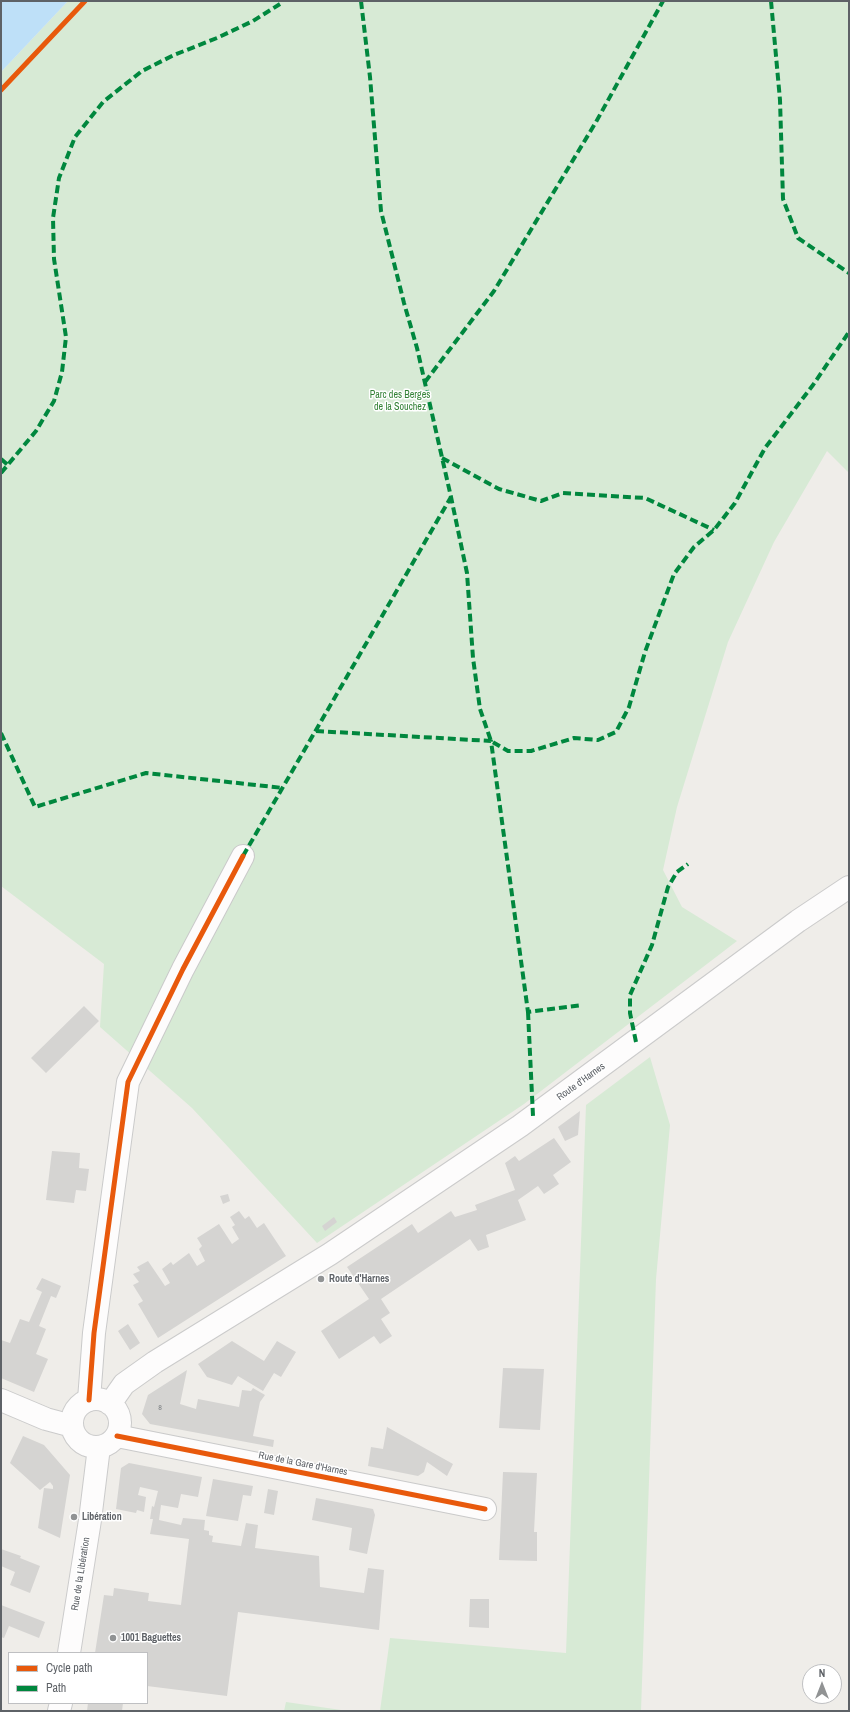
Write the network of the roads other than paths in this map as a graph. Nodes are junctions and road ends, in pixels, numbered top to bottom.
1 (243, 856) dead end
2 (849, 887) edge
3 (1, 1400) edge
4 (100, 1402) junction
5 (72, 1426) junction
6 (117, 1436) junction
7 (98, 1447) junction
8 (485, 1508) dead end
9 (69, 1652) edge

1 - 4 main road
2 - 4 main road, Route d'Harnes
3 - 5 main road
4 - 5 main road
4 - 6 main road
5 - 7 main road
6 - 7 main road
6 - 8 main road, Rue de la Gare d'Harnes
7 - 9 main road, Rue de la Libération

